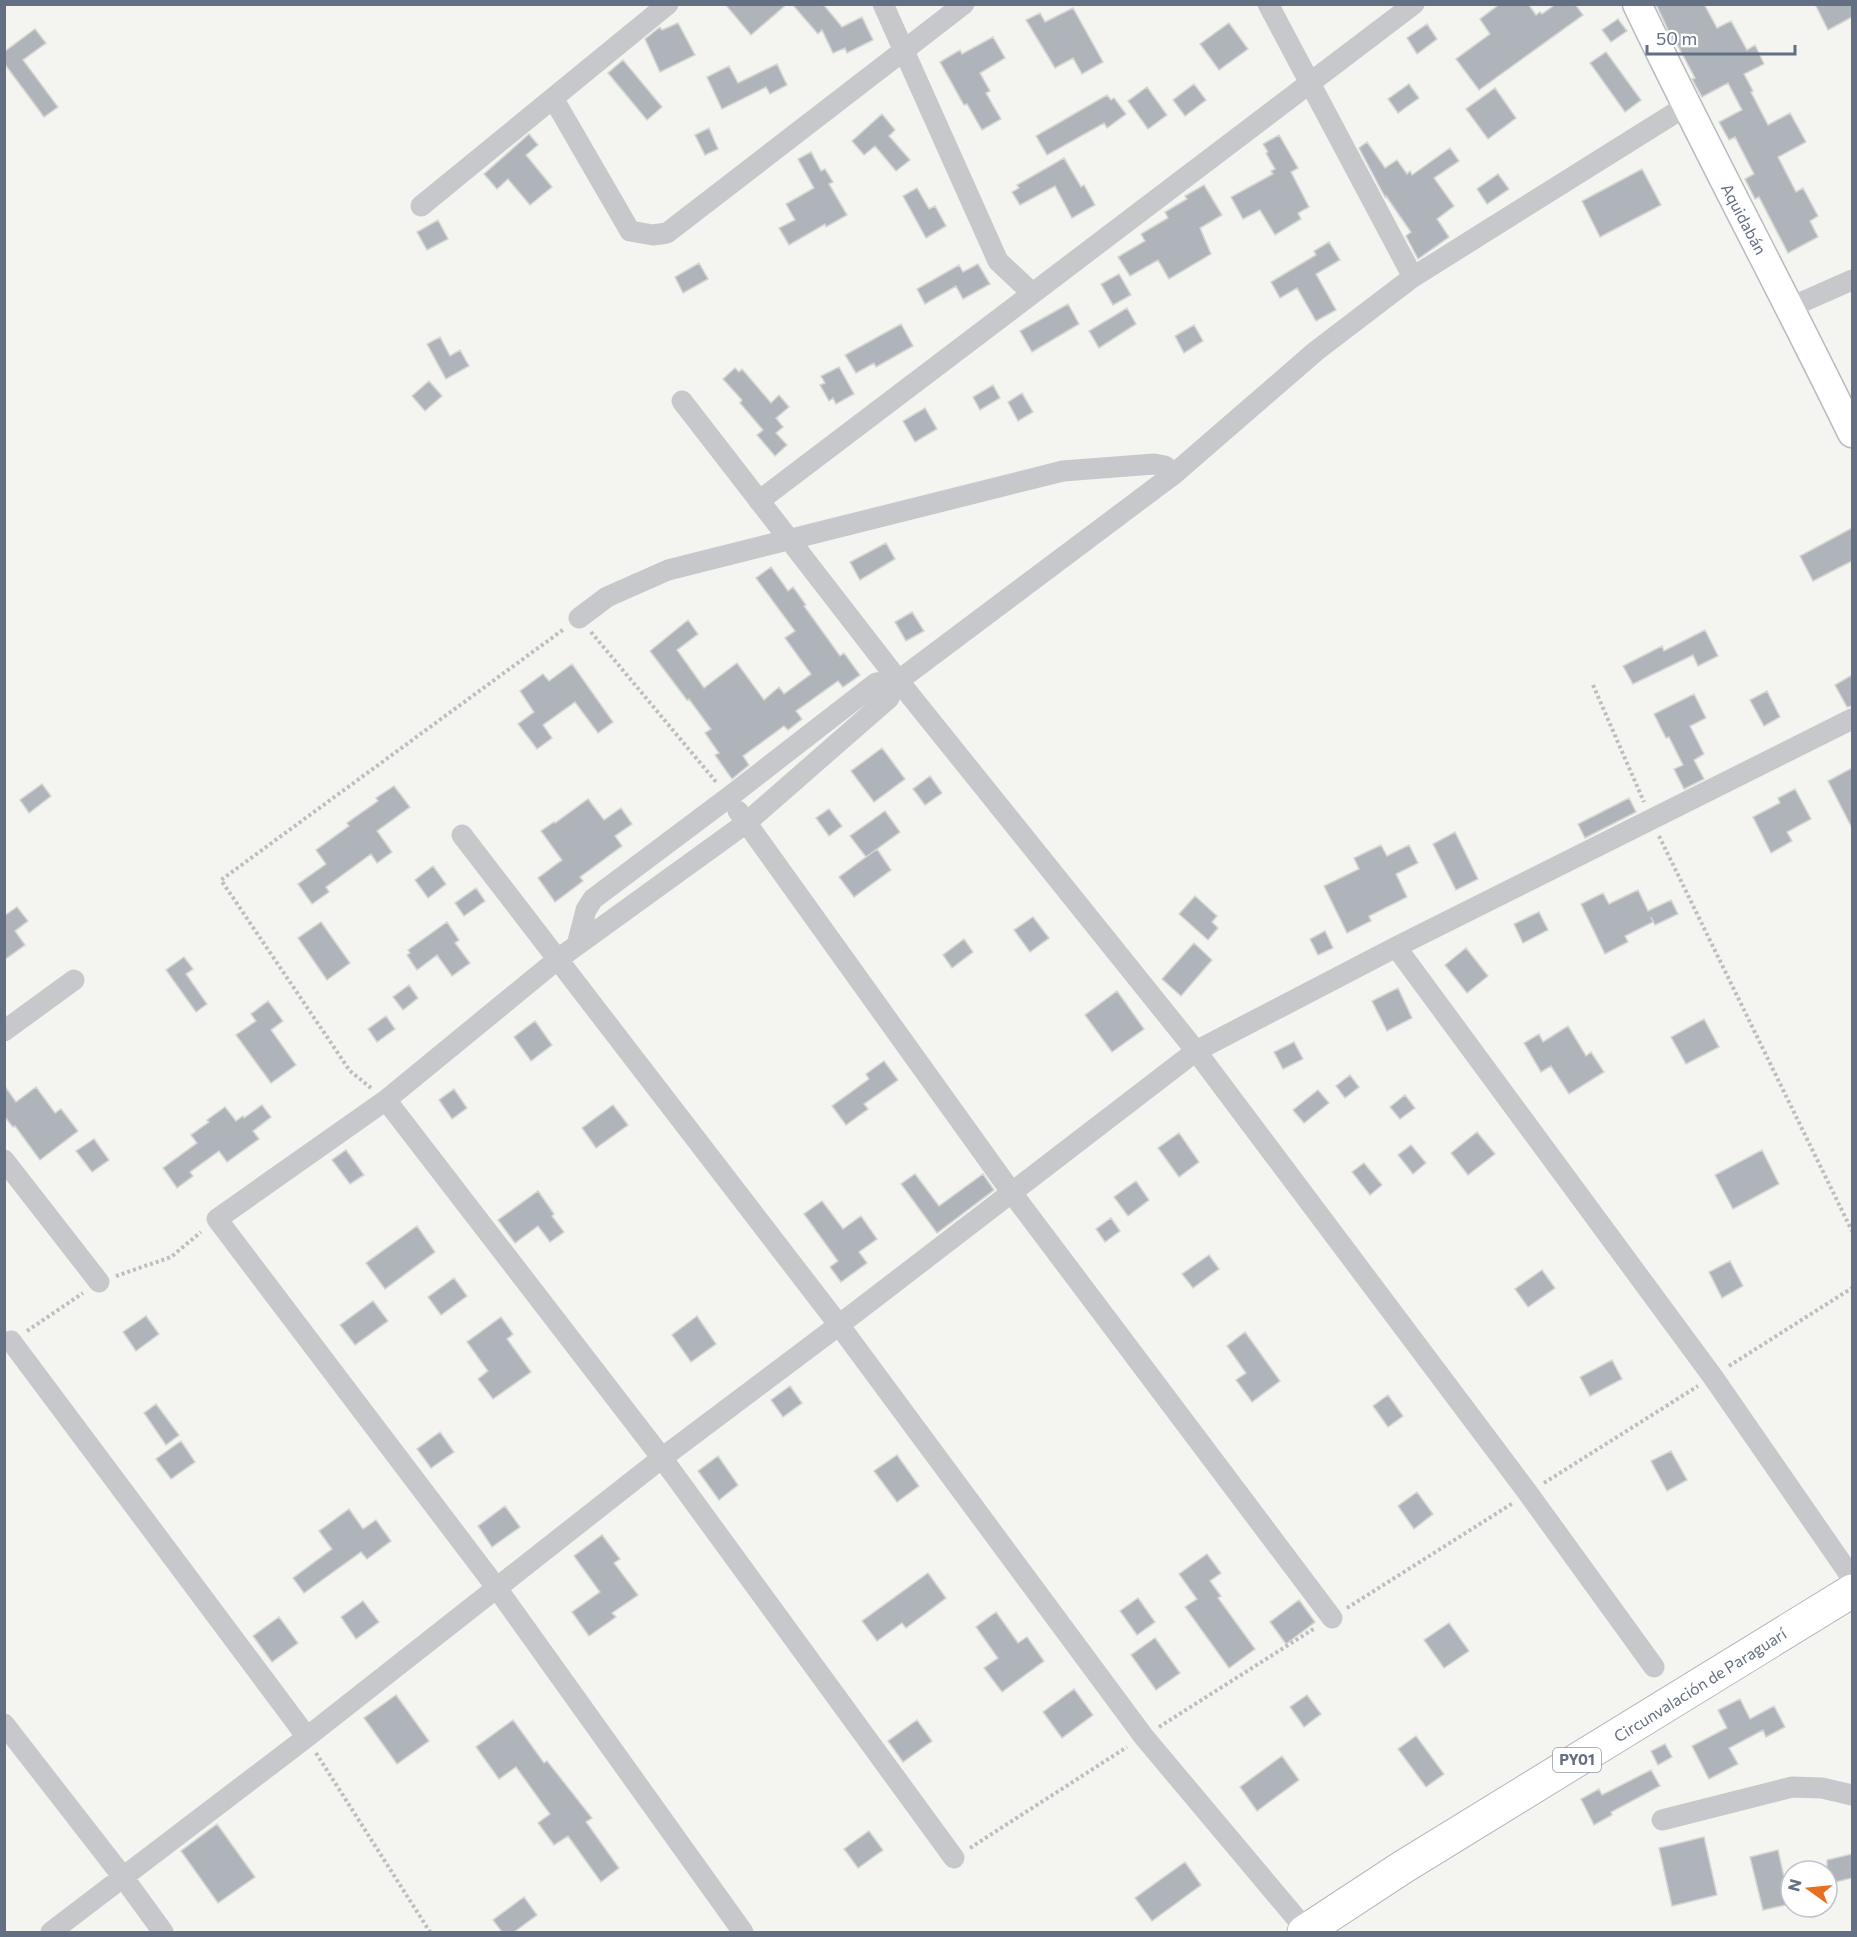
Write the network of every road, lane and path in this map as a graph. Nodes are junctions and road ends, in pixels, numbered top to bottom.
1 (668, 4) edge
2 (883, 4) edge
3 (964, 4) edge
4 (1268, 4) edge
5 (1414, 4) edge
6 (1637, 4) edge
7 (903, 51) junction
8 (1310, 83) junction
9 (553, 98) junction
10 (1686, 106) junction
11 (421, 206) dead end
12 (1413, 277) junction
13 (1852, 280) edge
14 (1032, 293) junction
15 (1791, 307) junction
16 (682, 401) dead end
17 (1852, 432) edge
18 (1174, 474) junction
19 (759, 501) junction
20 (789, 539) junction
21 (579, 618) junction
22 (896, 682) junction
23 (1593, 685) dead end
24 (1852, 719) edge
25 (729, 797) junction
26 (1652, 819) junction
27 (746, 823) junction
28 (462, 835) dead end
29 (577, 945) junction
30 (1396, 947) junction
31 (558, 959) junction
32 (74, 980) dead end
33 (4, 1031) edge
34 (1196, 1051) junction
35 (386, 1100) junction
36 (4, 1160) edge
37 (1012, 1193) junction
38 (1852, 1232) edge
39 (99, 1282) dead end
40 (1852, 1288) edge
41 (839, 1325) junction
42 (11, 1341) dead end
43 (1713, 1377) junction
44 (663, 1458) junction
45 (1528, 1493) junction
46 (1852, 1578) edge
47 (496, 1587) junction
48 (1852, 1591) edge
49 (1332, 1617) junction
50 (1654, 1667) dead end
51 (4, 1724) edge
52 (306, 1737) junction
53 (1144, 1737) junction
54 (1852, 1795) edge
55 (1662, 1820) dead end
56 (954, 1858) joint
57 (123, 1877) junction
58 (1305, 1931) edge
59 (51, 1932) edge
60 (163, 1932) edge
61 (430, 1932) edge
62 (743, 1932) edge

1 - 9 street
2 - 7 street
3 - 7 street
4 - 8 street
5 - 8 street
6 - 10 street, Aquidabán
7 - 9 street
7 - 14 street
8 - 12 street
8 - 14 street
9 - 11 street
10 - 12 street
10 - 15 street, Aquidabán
12 - 18 street
13 - 15 street
14 - 19 street
15 - 17 street, Aquidabán
16 - 19 street
18 - 20 street
18 - 22 street
19 - 20 street
20 - 21 street
20 - 22 street
21 - 25 path
21 - 35 path
22 - 25 street
22 - 27 street
22 - 34 street
23 - 26 path
24 - 26 street
25 - 27 street
25 - 29 street
26 - 30 street
26 - 38 path
27 - 29 street
27 - 37 street
28 - 31 street
29 - 31 street
30 - 34 street
30 - 43 street
31 - 35 street
31 - 41 street
32 - 33 street
34 - 37 street
34 - 45 street
35 - 44 street
35 - 47 street
36 - 39 street
37 - 41 street
37 - 49 street
40 - 43 path
41 - 44 street
41 - 53 street
42 - 52 street
43 - 45 path
43 - 46 street
44 - 47 street
44 - 56 street
45 - 49 path
45 - 50 street
47 - 52 street
47 - 62 street
48 - 58 highway, Circunvalación de Paraguarí / PY01
49 - 53 path
51 - 57 street
52 - 57 street
52 - 61 path
53 - 56 path
53 - 58 street
54 - 55 street
57 - 59 street
57 - 60 street

